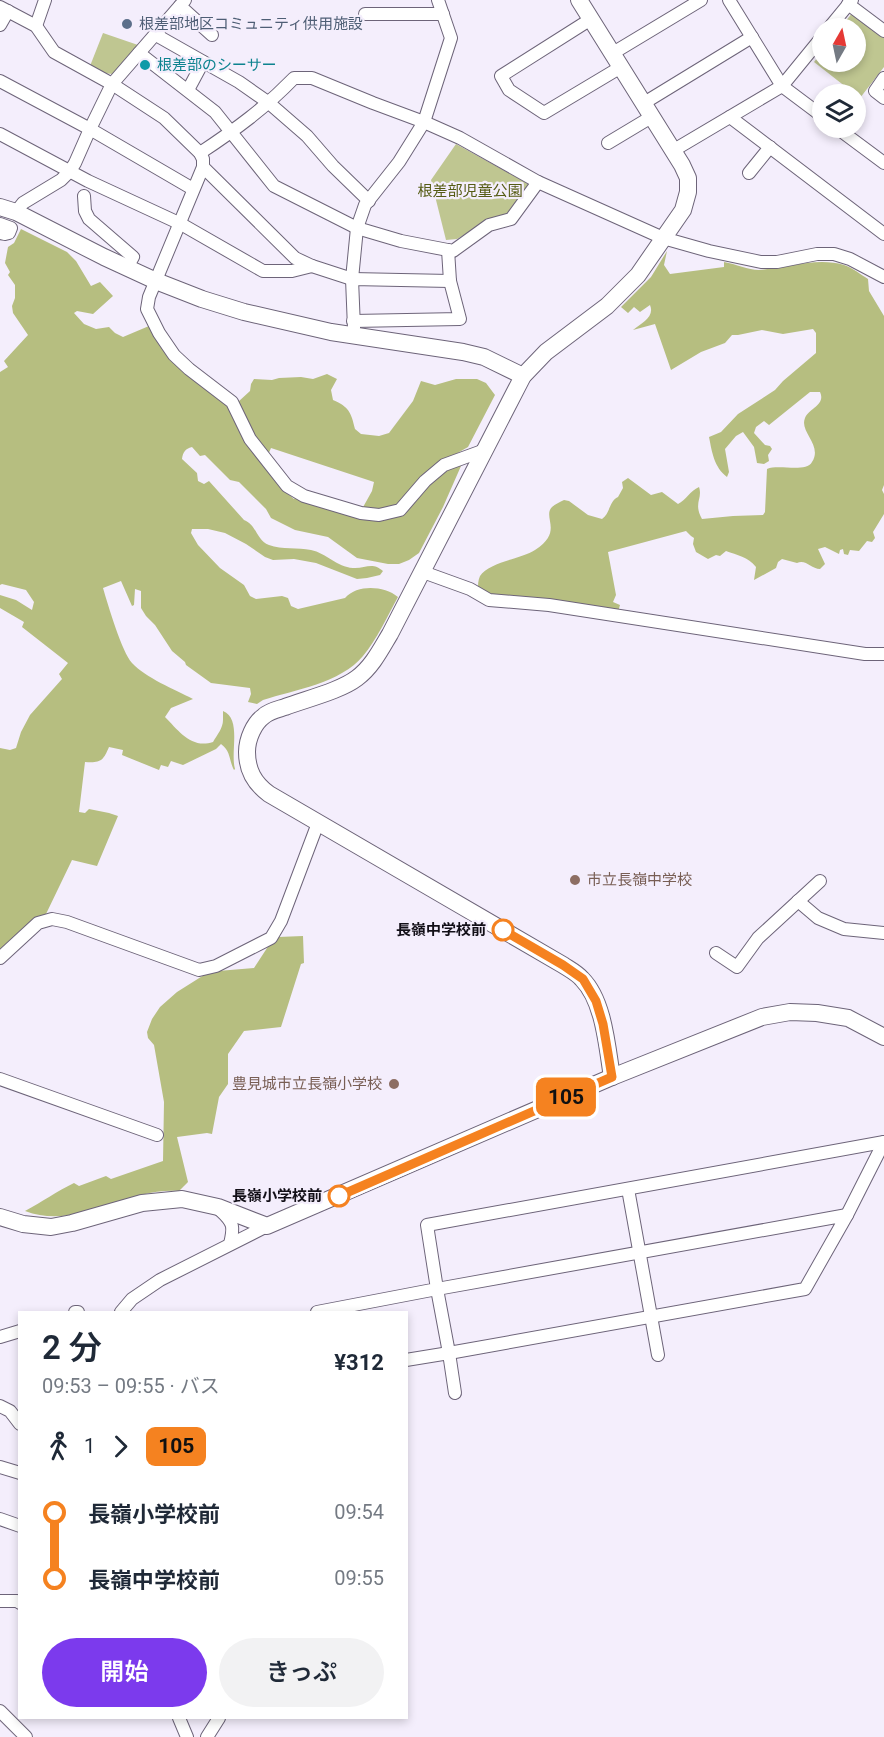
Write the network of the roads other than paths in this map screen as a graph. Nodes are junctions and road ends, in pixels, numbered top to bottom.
1 (45, 0) edge
2 (438, 0) edge
3 (701, 0) edge
4 (729, 0) edge
5 (582, 1) edge
6 (850, 2) edge
7 (182, 3) edge
8 (4, 9) edge
9 (365, 14) dead end
10 (443, 14) junction
11 (837, 18) edge
12 (591, 19) junction
13 (0, 25) edge
14 (36, 26) junction
15 (884, 31) edge
16 (156, 35) junction
17 (212, 35) dead end
18 (752, 37) junction
19 (812, 49) edge
20 (139, 54) junction
21 (617, 60) junction
22 (203, 62) junction
23 (884, 78) edge
24 (0, 81) edge
25 (112, 84) junction
26 (782, 86) junction
27 (188, 90) junction
28 (884, 98) edge
29 (269, 103) junction
30 (812, 108) edge
31 (648, 109) junction
32 (730, 117) junction
33 (424, 122) junction
34 (90, 129) junction
35 (232, 132) junction
36 (0, 134) edge
37 (850, 138) edge
38 (608, 143) dead end
39 (770, 147) junction
40 (674, 150) junction
41 (200, 153) junction
42 (884, 163) edge
43 (203, 167) junction
44 (70, 171) junction
45 (749, 173) dead end
46 (538, 182) junction
47 (193, 189) junction
48 (84, 196) dead end
49 (369, 201) junction
50 (8, 210) edge
51 (0, 224) edge
52 (181, 224) junction
53 (357, 228) junction
54 (0, 233) edge
55 (884, 234) edge
56 (663, 238) junction
57 (448, 250) junction
58 (312, 266) junction
59 (127, 268) junction
60 (884, 277) edge
61 (352, 279) junction
62 (156, 281) junction
63 (450, 281) junction
64 (354, 328) junction
65 (523, 376) junction
66 (485, 450) junction
67 (423, 572) junction
68 (884, 654) edge
69 (318, 823) junction
70 (820, 881) dead end
71 (798, 902) junction
72 (884, 933) edge
73 (716, 952) dead end
74 (0, 958) edge
75 (884, 1037) edge
76 (612, 1077) junction
77 (0, 1079) edge
78 (157, 1135) dead end
79 (628, 1189) junction
80 (218, 1207) junction
81 (847, 1215) junction
82 (0, 1217) edge
83 (267, 1226) junction
84 (230, 1244) junction
85 (640, 1252) junction
86 (437, 1289) junction
87 (122, 1311) edge
88 (322, 1311) edge
89 (650, 1317) junction
90 (18, 1332) edge
91 (0, 1337) edge
92 (449, 1353) junction
93 (657, 1355) dead end
94 (408, 1360) edge
95 (454, 1393) dead end
96 (0, 1406) edge
97 (18, 1421) edge
98 (0, 1467) edge
99 (18, 1472) edge
100 (0, 1519) edge
101 (18, 1525) edge
102 (0, 1601) edge
103 (18, 1602) edge
104 (0, 1711) edge
105 (179, 1719) edge
106 (218, 1719) edge
107 (26, 1737) edge
108 (187, 1737) edge
109 (207, 1737) edge

1 - 14 street
2 - 10 street
3 - 21 street
4 - 18 street
5 - 12 street
6 - 11 street
6 - 15 street
7 - 16 street
7 - 17 street
8 - 13 street
8 - 14 street
9 - 10 street
10 - 33 street
12 - 21 street
12 - 21 street
14 - 25 street
16 - 20 street
16 - 22 street
18 - 26 street
18 - 31 street
19 - 26 street
20 - 25 street
20 - 27 street
21 - 31 street
22 - 27 street
22 - 29 street
23 - 28 street
24 - 34 street
25 - 34 street
25 - 41 street
26 - 30 street
26 - 32 street
27 - 35 street
29 - 33 street
29 - 35 street
29 - 49 street
31 - 38 street
31 - 40 street
32 - 39 street
32 - 40 street
33 - 46 street
33 - 49 street
34 - 44 street
34 - 47 street
35 - 41 street
35 - 53 street
36 - 44 street
37 - 42 street
39 - 45 street
39 - 55 street
40 - 56 street
41 - 43 street
43 - 47 street
43 - 58 street
44 - 50 street
44 - 52 street
46 - 56 street
46 - 57 street
47 - 52 street
48 - 59 street
49 - 53 street
50 - 59 street
51 - 54 street
52 - 58 street
52 - 62 street
53 - 57 street
53 - 61 street
56 - 60 street
56 - 65 street
57 - 63 street
58 - 61 street
59 - 62 street
61 - 63 street
61 - 64 street
62 - 64 street
62 - 66 street
63 - 64 street
64 - 65 street
65 - 66 street
66 - 67 street
67 - 68 street
67 - 69 street
69 - 74 street
69 - 76 street
70 - 71 street
71 - 72 street
71 - 73 street
75 - 76 street
76 - 83 street
77 - 78 street
79 - 81 street
79 - 85 street
79 - 86 street
80 - 82 street
80 - 83 street
80 - 84 street
81 - 85 street
81 - 89 street
83 - 84 street
84 - 87 street
85 - 86 street
85 - 89 street
86 - 88 street
86 - 92 street
89 - 92 street
89 - 93 street
90 - 91 street
92 - 94 street
92 - 95 street
96 - 97 street
98 - 99 street
100 - 101 street
102 - 103 street
104 - 107 street
105 - 108 street
106 - 109 street

